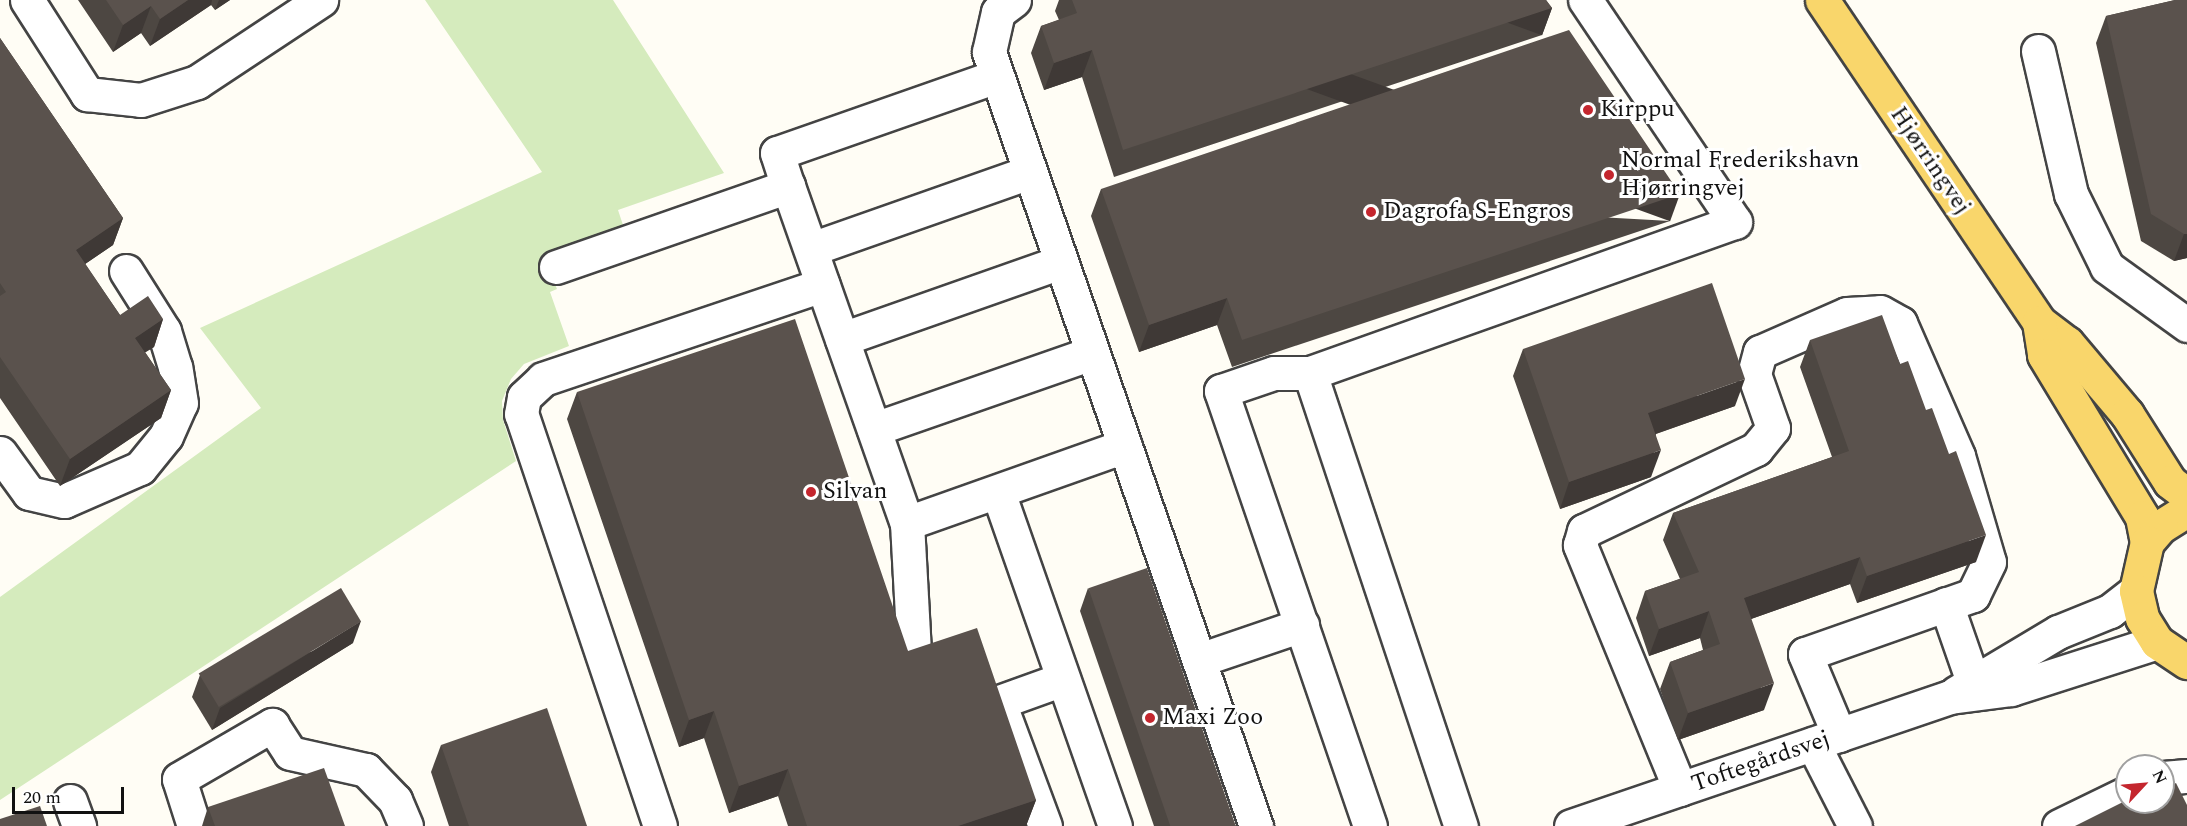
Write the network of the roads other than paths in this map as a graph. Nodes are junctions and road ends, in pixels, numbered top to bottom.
1 (27, 0) edge
2 (321, 0) edge
3 (1585, 0) edge
4 (1822, 0) edge
5 (1000, 4) edge
6 (2038, 51) dead end
7 (997, 76) junction
8 (1030, 172) junction
9 (788, 186) junction
10 (811, 249) junction
11 (1061, 262) junction
12 (556, 267) dead end
13 (126, 271) dead end
14 (824, 285) junction
15 (2039, 322) junction
16 (2187, 325) edge
17 (842, 339) junction
18 (1092, 352) junction
19 (1310, 373) junction
20 (874, 429) junction
21 (1125, 446) junction
22 (0, 453) edge
23 (998, 492) junction
24 (2187, 495) edge
25 (2187, 510) edge
26 (907, 523) junction
27 (2147, 543) junction
28 (2136, 591) junction
29 (1946, 604) junction
30 (1302, 626) junction
31 (2157, 642) junction
32 (1199, 660) junction
33 (2187, 662) edge
34 (915, 672) edge
35 (1063, 679) junction
36 (1967, 691) junction
37 (1826, 740) junction
38 (1680, 789) junction
39 (2115, 799) edge
40 (195, 826) edge
41 (406, 826) edge
42 (660, 826) edge
43 (1045, 826) edge
44 (1115, 826) edge
45 (1256, 826) edge
46 (1370, 826) edge
47 (1461, 826) edge
48 (1571, 826) edge
49 (1855, 826) edge
50 (2060, 826) edge

1 - 2 street
3 - 19 street
4 - 15 main road, Hjørringvej
5 - 7 street
6 - 16 street
7 - 8 street
7 - 9 street
8 - 10 street
8 - 11 street
9 - 10 street
9 - 12 street
10 - 14 street
11 - 17 street
11 - 18 street
13 - 22 street
14 - 17 street
14 - 42 street
15 - 24 main road, Hjørringvej
15 - 27 main road, Hjørringvej
17 - 20 street
18 - 20 street
18 - 21 street
19 - 30 street
19 - 47 street
20 - 26 street
21 - 23 street
21 - 32 street
23 - 26 street
23 - 35 street
25 - 27 main road
26 - 34 street
27 - 28 main road
28 - 31 main road
28 - 36 street, Toftegårdsvej
29 - 36 street
29 - 37 street
29 - 38 street
30 - 32 street
30 - 46 street
31 - 33 main road
31 - 36 street, Toftegårdsvej
32 - 45 street
35 - 43 street
35 - 44 street
36 - 37 street, Toftegårdsvej
37 - 38 street, Toftegårdsvej
37 - 49 street
38 - 48 street, Toftegårdsvej
39 - 50 street
40 - 41 street

